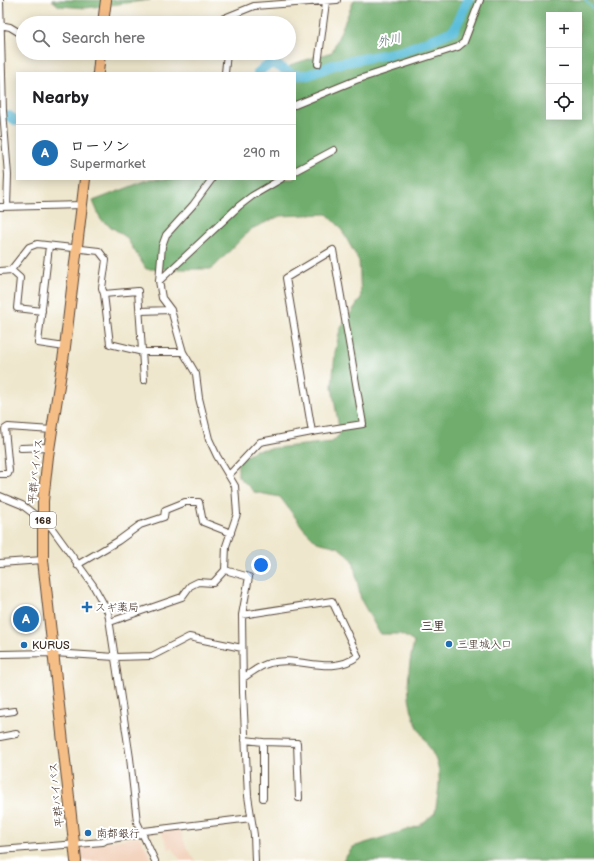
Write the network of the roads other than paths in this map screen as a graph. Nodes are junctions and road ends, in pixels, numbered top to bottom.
1 (0, 0) edge
2 (106, 0) edge
3 (338, 0) edge
4 (480, 0) edge
5 (326, 2) junction
6 (230, 15) edge
7 (104, 16) edge
8 (1, 25) edge
9 (16, 30) edge
10 (99, 60) edge
11 (226, 60) edge
12 (318, 64) dead end
13 (98, 72) edge
14 (225, 72) edge
15 (296, 105) edge
16 (334, 150) dead end
17 (296, 170) edge
18 (85, 180) edge
19 (211, 180) edge
20 (279, 180) edge
21 (82, 205) junction
22 (7, 207) junction
23 (0, 208) edge
24 (49, 246) junction
25 (77, 249) junction
26 (11, 270) junction
27 (0, 271) edge
28 (159, 281) junction
29 (104, 294) junction
30 (171, 310) junction
31 (42, 311) junction
32 (140, 311) junction
33 (65, 347) junction
34 (142, 352) junction
35 (183, 352) junction
36 (144, 380) dead end
37 (52, 430) junction
38 (312, 432) junction
39 (3, 433) edge
40 (49, 447) junction
41 (22, 448) dead end
42 (0, 474) edge
43 (229, 475) junction
44 (0, 496) edge
45 (43, 519) junction
46 (231, 533) junction
47 (43, 560) junction
48 (0, 563) edge
49 (78, 565) junction
50 (225, 570) junction
51 (242, 615) junction
52 (110, 622) junction
53 (242, 648) junction
54 (54, 653) junction
55 (0, 654) edge
56 (115, 657) junction
57 (243, 678) junction
58 (14, 711) dead end
59 (0, 712) edge
60 (16, 734) dead end
61 (0, 737) edge
62 (245, 740) junction
63 (263, 742) junction
64 (263, 798) dead end
65 (299, 798) dead end
66 (251, 818) junction
67 (141, 834) junction
68 (74, 845) junction
69 (0, 850) edge
70 (76, 861) edge
71 (155, 861) edge
72 (255, 861) edge

1 - 8 street
2 - 7 highway
3 - 5 street
4 - 15 street
5 - 6 street
5 - 12 street
8 - 9 street
8 - 22 street
10 - 13 highway
11 - 14 street
16 - 17 street
18 - 21 highway, 平群バイパス / 168
19 - 28 street
20 - 28 street
21 - 22 street
21 - 25 highway, 平群バイパス / 168
22 - 23 street
24 - 25 street
24 - 26 street
24 - 31 street
25 - 29 street
25 - 33 highway, 平群バイパス / 168
26 - 27 street
26 - 31 street
28 - 30 street
29 - 32 street
29 - 34 street
30 - 32 street
30 - 35 street
31 - 33 street
32 - 34 street
33 - 37 highway, 平群バイパス / 168
34 - 35 street
34 - 36 street
35 - 43 street
37 - 39 street
37 - 40 highway, 平群バイパス / 168
38 - 38 street
38 - 43 street
39 - 42 street
40 - 41 street
40 - 45 highway, 平群バイパス / 168
43 - 46 street
44 - 45 street
45 - 47 highway, 平群バイパス / 168
45 - 49 street
46 - 49 street
46 - 50 street
47 - 48 street
47 - 54 highway, 平群バイパス / 168
49 - 52 street
50 - 51 street
50 - 52 street
51 - 53 street
51 - 57 street
52 - 56 street
53 - 56 street
53 - 57 street
54 - 55 street
54 - 56 street
54 - 68 highway, 平群バイパス / 168
56 - 67 street
57 - 62 street
58 - 59 street
60 - 61 street
62 - 63 street
62 - 66 street
63 - 64 street
63 - 65 street
66 - 67 street
66 - 72 street
67 - 68 street
67 - 71 street
68 - 69 street
68 - 70 highway, 平群バイパス / 168

